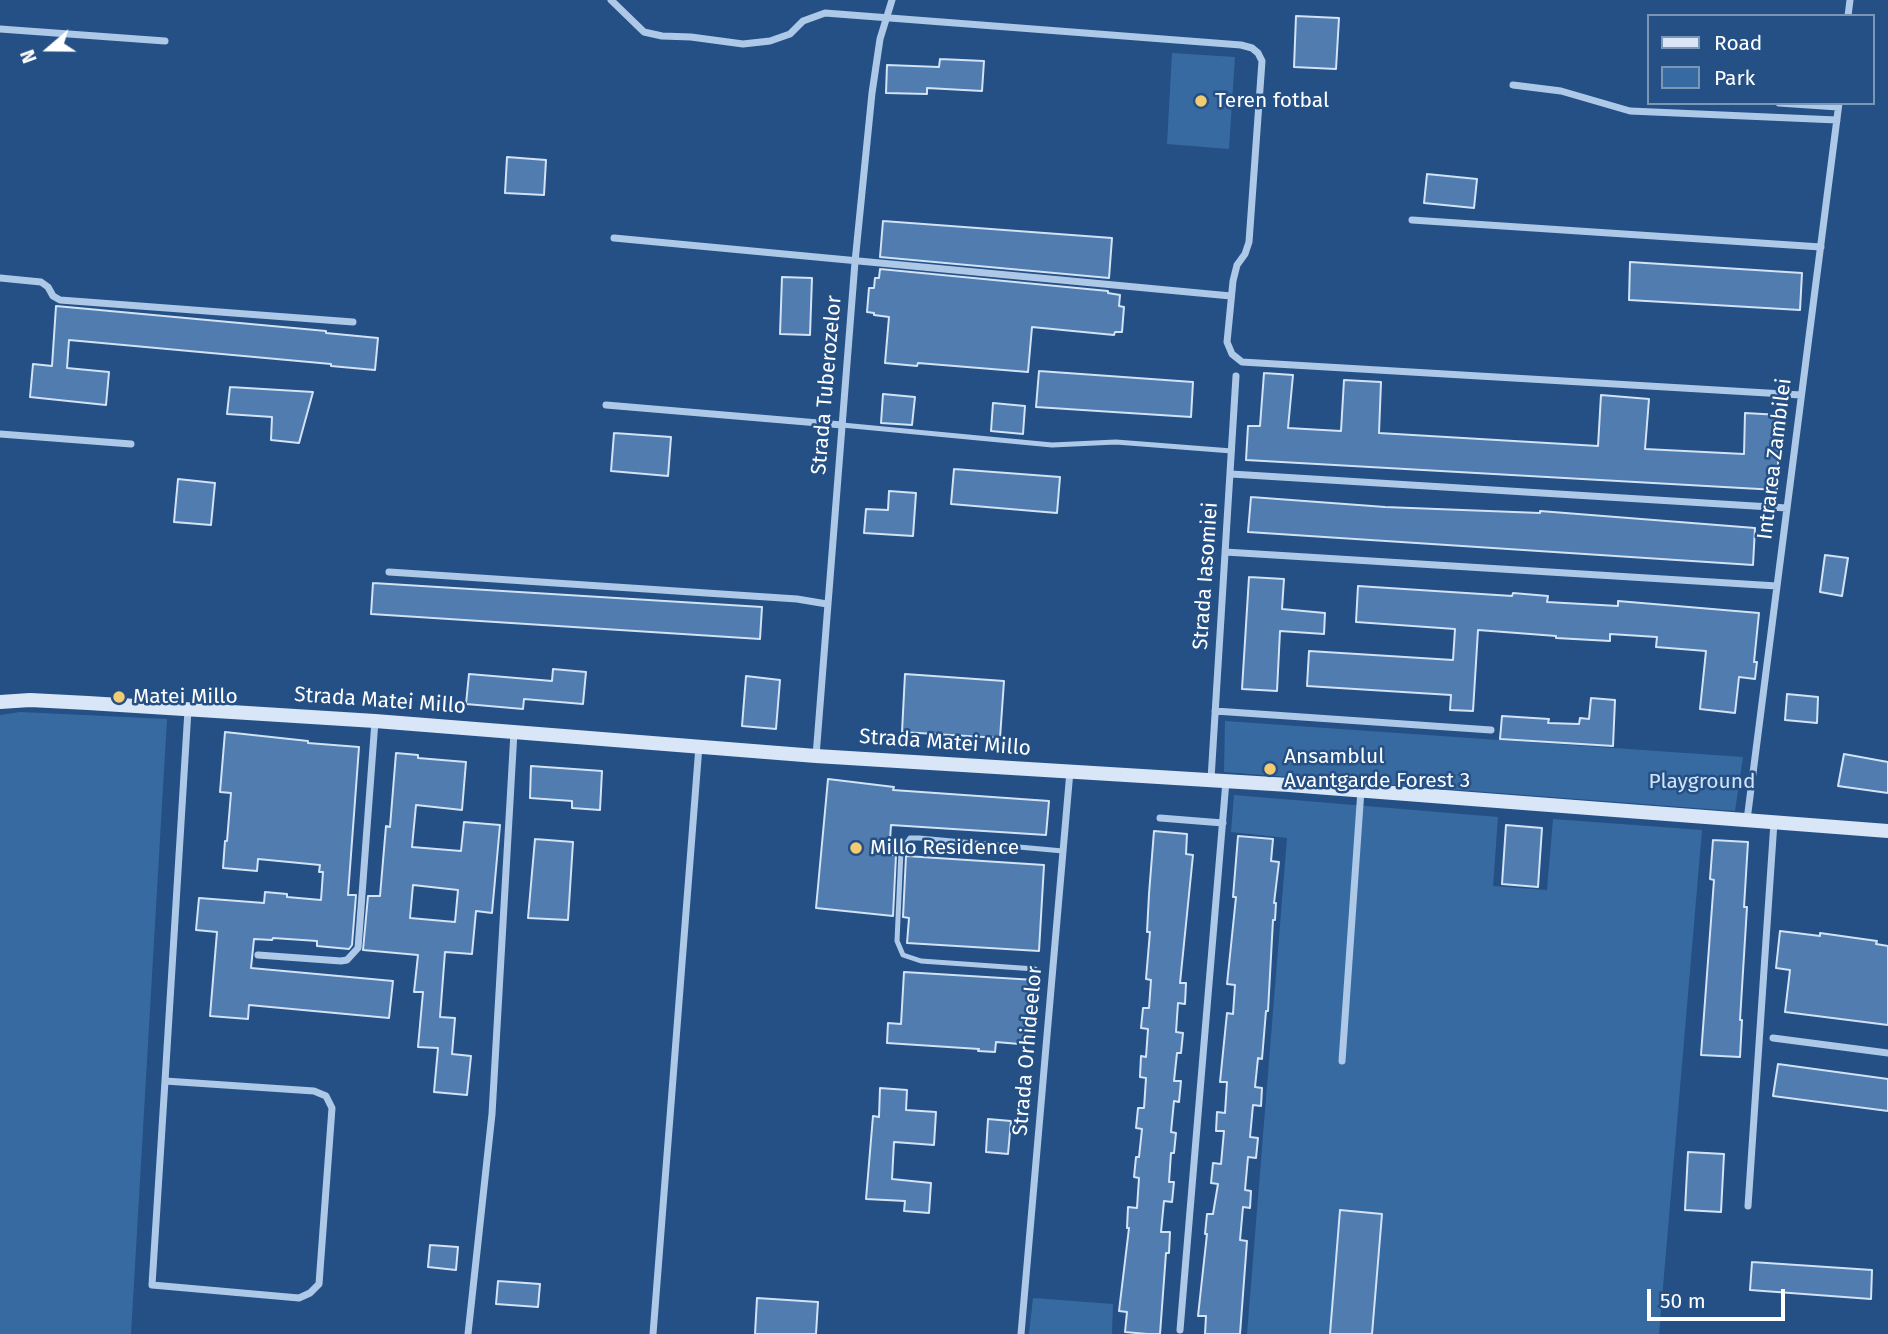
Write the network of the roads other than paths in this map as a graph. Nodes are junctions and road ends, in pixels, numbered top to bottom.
1 (611, 0) edge
2 (892, 0) edge
3 (888, 19) junction
4 (0, 29) edge
5 (165, 41) dead end
6 (1513, 85) dead end
7 (1838, 105) edge
8 (1837, 120) junction
9 (1412, 220) dead end
10 (614, 238) dead end
11 (1821, 247) junction
12 (855, 262) junction
13 (0, 278) edge
14 (1231, 296) junction
15 (353, 322) dead end
16 (1236, 376) dead end
17 (1801, 395) junction
18 (606, 405) dead end
19 (842, 425) junction
20 (0, 434) edge
21 (131, 444) dead end
22 (1232, 451) junction
23 (1231, 474) junction
24 (1787, 508) junction
25 (1226, 552) junction
26 (389, 572) dead end
27 (1777, 586) junction
28 (827, 604) junction
29 (0, 702) edge
30 (188, 709) junction
31 (1215, 711) junction
32 (375, 721) junction
33 (1491, 730) dead end
34 (514, 732) junction
35 (699, 746) junction
36 (816, 756) junction
37 (1070, 771) junction
38 (1211, 779) junction
39 (1226, 781) junction
40 (1362, 790) junction
41 (1160, 818) dead end
42 (1747, 820) junction
43 (1774, 822) junction
44 (1223, 823) junction
45 (1888, 831) edge
46 (1063, 851) junction
47 (258, 955) dead end
48 (1035, 969) dead end
49 (1773, 1038) dead end
50 (1888, 1053) edge
51 (1342, 1061) dead end
52 (164, 1081) junction
53 (1748, 1206) dead end
54 (1180, 1329) dead end
55 (468, 1334) edge
56 (653, 1334) edge
57 (1021, 1334) edge

1 - 3 street
2 - 3 street, Strada Tuberozelor
3 - 12 street, Strada Tuberozelor
3 - 14 street
4 - 5 street
6 - 8 street
7 - 8 street, Intrarea Zambilei
8 - 11 street, Intrarea Zambilei
9 - 11 street
10 - 12 street
11 - 17 street, Intrarea Zambilei
12 - 14 street
12 - 19 street, Strada Tuberozelor
13 - 15 street
14 - 17 street
16 - 22 street, Strada Iasomiei
17 - 24 street, Intrarea Zambilei
18 - 19 street
19 - 22 lane
19 - 28 street, Strada Tuberozelor
20 - 21 street
22 - 23 street, Strada Iasomiei
23 - 24 street
23 - 25 street, Strada Iasomiei
24 - 27 street, Intrarea Zambilei
25 - 27 street
25 - 31 street, Strada Iasomiei
26 - 28 street
27 - 42 street, Intrarea Zambilei
28 - 36 street, Strada Tuberozelor
29 - 30 street, Strada Matei Millo
30 - 32 street, Strada Matei Millo
30 - 52 street
31 - 33 street
31 - 38 street, Strada Iasomiei
32 - 34 street, Strada Matei Millo
32 - 47 street
34 - 35 street, Strada Matei Millo
34 - 55 street
35 - 36 street, Strada Matei Millo
35 - 56 street
36 - 37 street, Strada Matei Millo
37 - 38 street, Strada Matei Millo
37 - 46 street, Strada Orhideelor
38 - 39 street, Strada Matei Millo
39 - 40 street, Strada Matei Millo
39 - 44 street
40 - 42 street, Strada Matei Millo
40 - 51 street
41 - 44 street
42 - 43 street, Strada Matei Millo
43 - 45 street, Strada Matei Millo
43 - 53 street
44 - 54 street
46 - 48 lane
46 - 57 street, Strada Orhideelor
49 - 50 street
52 - 52 street

